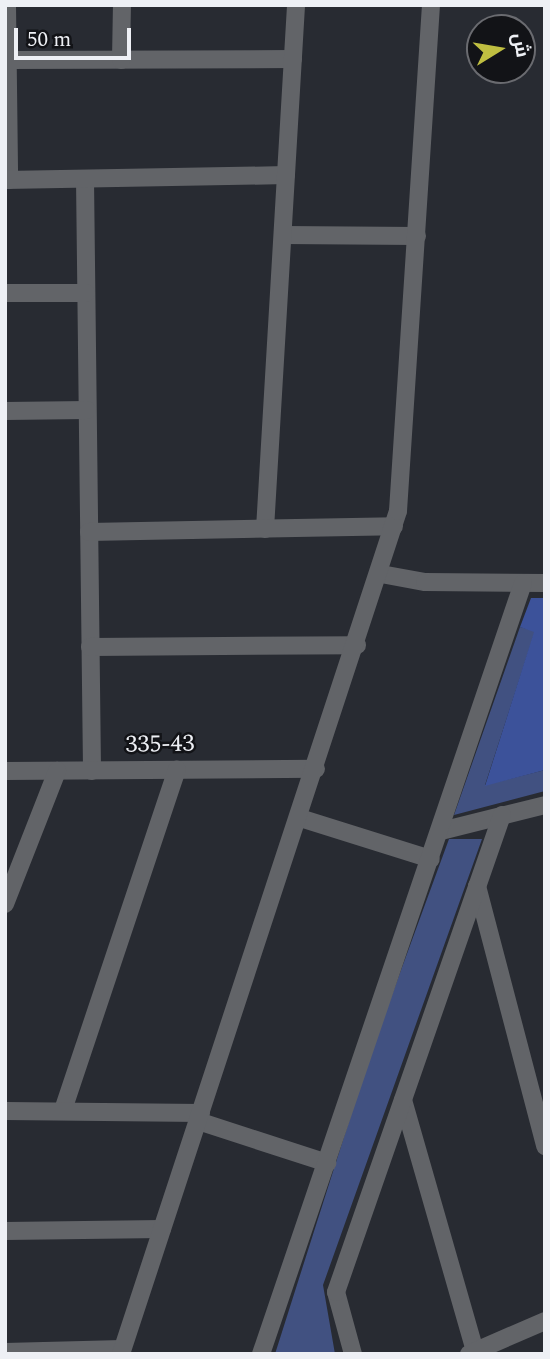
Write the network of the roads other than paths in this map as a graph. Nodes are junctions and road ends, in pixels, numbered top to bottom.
1 (7, 5) edge
2 (122, 5) edge
3 (296, 5) edge
4 (431, 5) edge
5 (6, 53) edge
6 (293, 59) junction
7 (121, 60) junction
8 (286, 175) junction
9 (85, 179) junction
10 (7, 180) edge
11 (283, 236) junction
12 (418, 236) junction
13 (5, 293) edge
14 (86, 293) junction
15 (87, 410) junction
16 (5, 411) edge
17 (394, 526) junction
18 (265, 528) junction
19 (89, 531) junction
20 (381, 574) junction
21 (523, 583) junction
22 (545, 583) edge
23 (357, 645) junction
24 (90, 647) junction
25 (177, 769) junction
26 (316, 769) junction
27 (5, 771) edge
28 (57, 771) junction
29 (92, 771) junction
30 (545, 804) edge
31 (502, 815) junction
32 (300, 818) junction
33 (441, 831) junction
34 (431, 859) junction
35 (477, 886) junction
36 (6, 897) edge
37 (403, 1100) junction
38 (63, 1110) junction
39 (5, 1111) edge
40 (200, 1117) junction
41 (545, 1146) edge
42 (327, 1163) junction
43 (162, 1229) junction
44 (5, 1231) edge
45 (545, 1321) edge
46 (5, 1352) edge
47 (121, 1352) edge
48 (472, 1352) edge
49 (261, 1354) edge
50 (353, 1354) edge

1 - 5 street
2 - 7 street
3 - 6 street
4 - 12 street
5 - 7 street
5 - 10 street
6 - 7 street
6 - 8 street
8 - 9 street
8 - 11 street
9 - 10 street
9 - 14 street
11 - 12 street
11 - 18 street
12 - 17 street
13 - 14 street
14 - 15 street
15 - 16 street
15 - 19 street
17 - 18 street
17 - 20 street
18 - 19 street
19 - 24 street
20 - 21 street
20 - 23 street
21 - 22 street
21 - 33 street
23 - 24 street
23 - 26 street
24 - 29 street
25 - 26 street, 335-43
25 - 29 street, 335-43
25 - 38 street
26 - 32 street
27 - 28 street, 335-43
28 - 29 street, 335-43
28 - 36 street
30 - 31 street
31 - 33 street
31 - 35 street
32 - 34 street
32 - 40 street
33 - 34 street
34 - 42 street
35 - 37 street
35 - 41 street
37 - 48 street
37 - 50 street
38 - 39 street
38 - 40 street
40 - 42 street
40 - 43 street
42 - 49 street
43 - 44 street
43 - 47 street
45 - 48 street
46 - 47 street

